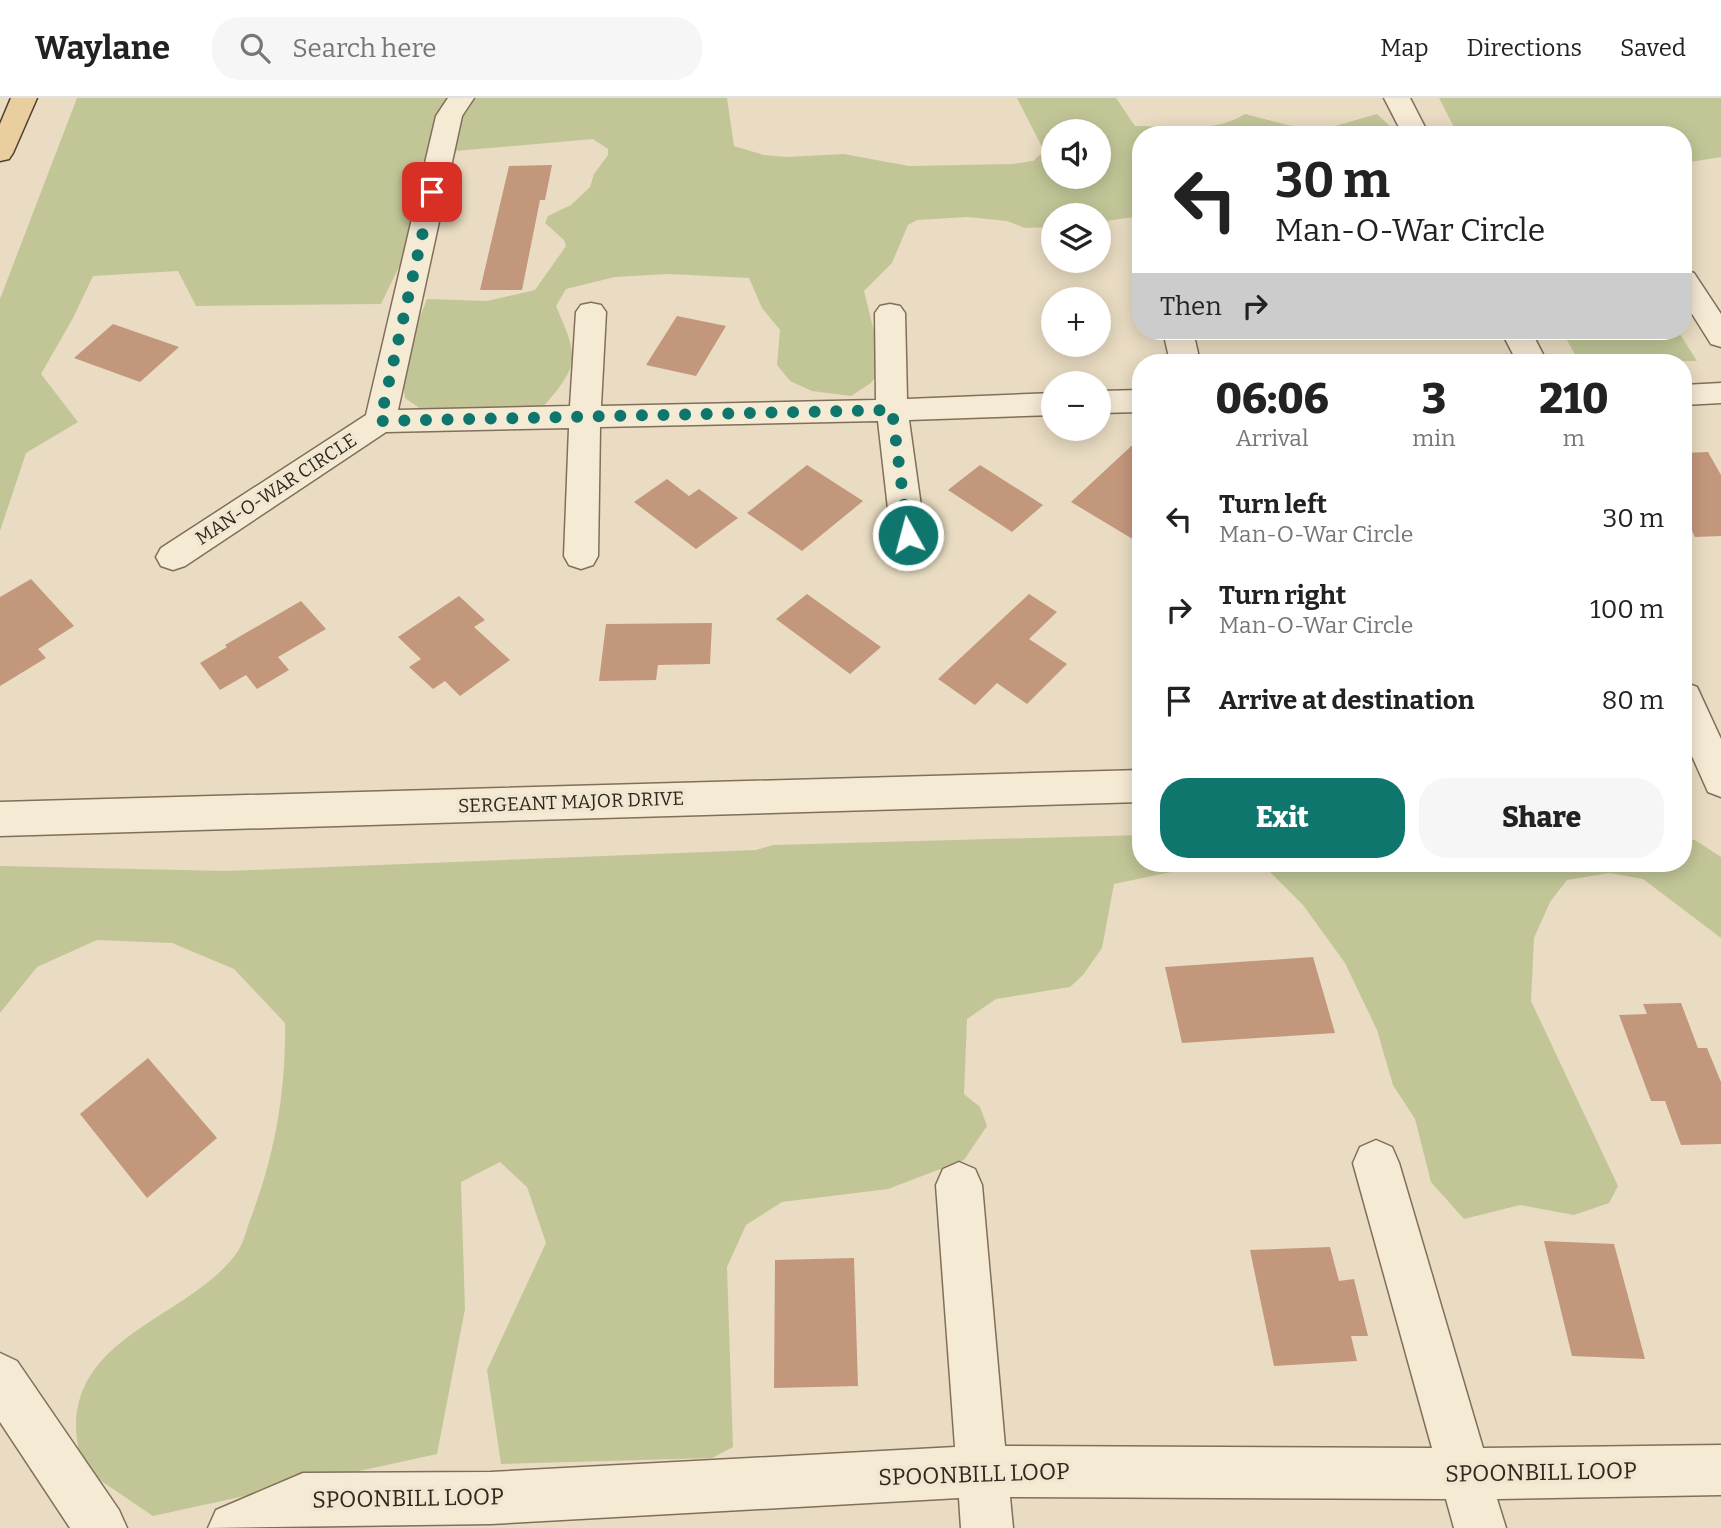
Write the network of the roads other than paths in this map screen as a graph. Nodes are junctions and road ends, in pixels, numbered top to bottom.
1 (24, 98) edge
2 (461, 98) edge
3 (1397, 98) edge
4 (1411, 126) edge
5 (0, 153) edge
6 (1692, 292) edge
7 (592, 312) dead end
8 (890, 313) dead end
9 (1721, 337) edge
10 (1721, 393) edge
11 (1692, 395) edge
12 (1132, 401) edge
13 (1111, 402) edge
14 (1041, 404) edge
15 (892, 410) junction
16 (584, 415) junction
17 (380, 421) junction
18 (908, 535) dead end
19 (581, 556) dead end
20 (173, 557) dead end
21 (1692, 719) edge
22 (1710, 772) edge
23 (1132, 786) edge
24 (0, 819) edge
25 (1376, 1163) dead end
26 (959, 1185) dead end
27 (0, 1378) edge
28 (1721, 1470) edge
29 (981, 1471) junction
30 (1466, 1474) junction
31 (489, 1513) edge
32 (101, 1528) edge
33 (234, 1528) edge
34 (987, 1528) edge
35 (1480, 1528) edge

1 - 5 main road
2 - 17 street
3 - 4 street
6 - 9 street
7 - 16 street
8 - 15 street
10 - 11 street
12 - 13 street
14 - 15 street
15 - 16 street
15 - 18 street
16 - 17 street
16 - 19 street
17 - 20 street, MAN-O-WAR CIRCLE
21 - 22 street
23 - 24 street, SERGEANT MAJOR DRIVE
25 - 30 street
26 - 29 street
27 - 32 street
28 - 30 street, SPOONBILL LOOP
29 - 30 street, SPOONBILL LOOP
29 - 31 street, SPOONBILL LOOP
29 - 34 street
30 - 35 street
31 - 33 street, SPOONBILL LOOP

